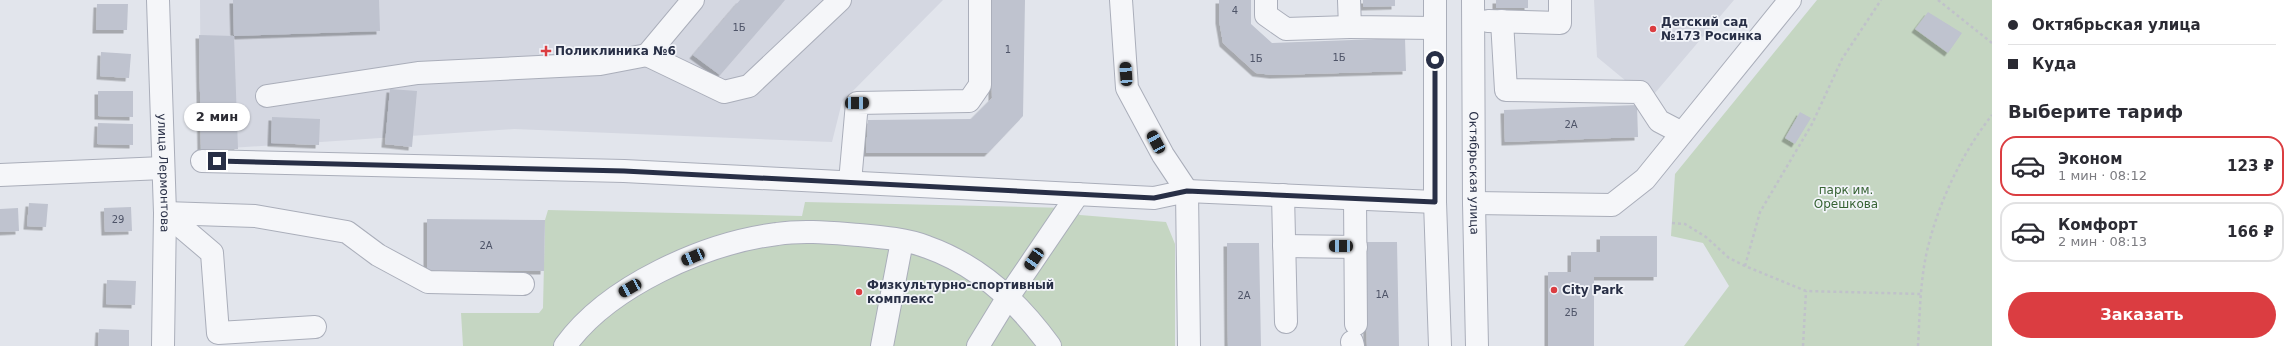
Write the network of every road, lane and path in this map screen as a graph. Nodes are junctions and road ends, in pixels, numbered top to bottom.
1 (158, 0) edge
2 (693, 0) edge
3 (840, 0) edge
4 (980, 0) edge
5 (1121, 0) edge
6 (1266, 0) edge
7 (1349, 0) edge
8 (1435, 0) edge
9 (1560, 0) edge
10 (1790, 0) edge
11 (1881, 0) edge
12 (1938, 0) edge
13 (1473, 10) edge
14 (1502, 21) junction
15 (1350, 27) junction
16 (1435, 28) junction
17 (1992, 43) edge
18 (647, 55) junction
19 (267, 96) dead end
20 (1992, 115) edge
21 (1682, 133) junction
22 (202, 161) dead end
23 (163, 168) junction
24 (0, 175) edge
25 (850, 182) junction
26 (1187, 191) junction
27 (1078, 194) junction
28 (1284, 195) junction
29 (1355, 199) junction
30 (1435, 202) junction
31 (1474, 203) junction
32 (165, 213) junction
33 (1672, 223) dead end
34 (902, 241) junction
35 (1284, 246) junction
36 (1356, 246) junction
37 (1745, 266) junction
38 (523, 284) dead end
39 (1806, 291) junction
40 (1921, 294) junction
41 (1008, 297) junction
42 (1286, 322) dead end
43 (315, 327) dead end
44 (1354, 337) edge
45 (163, 346) edge
46 (565, 346) edge
47 (882, 346) edge
48 (978, 346) edge
49 (1050, 346) edge
50 (1189, 346) edge
51 (1440, 346) edge
52 (1477, 346) edge
53 (1802, 346) edge
54 (1918, 346) edge

1 - 23 street, улица Лермонтова
2 - 18 street
3 - 18 street
4 - 25 street
5 - 26 street
6 - 15 street
7 - 15 street
8 - 16 street
9 - 14 street
10 - 21 street
11 - 37 path
12 - 17 path
13 - 14 street
13 - 31 street, Октябрьская улица
14 - 21 street
15 - 16 street
16 - 30 street
18 - 19 street
20 - 40 path
21 - 31 street
22 - 25 street
23 - 24 street
23 - 32 street, улица Лермонтова
25 - 27 street
26 - 27 street
26 - 28 street
26 - 50 street
27 - 41 street
28 - 29 street
28 - 35 street
29 - 30 street
29 - 36 street
30 - 51 street
31 - 52 street, Октябрьская улица
32 - 38 street
32 - 43 street
32 - 45 street, улица Лермонтова
33 - 37 path
34 - 41 street
34 - 46 street
34 - 47 street
35 - 36 street
35 - 42 street
36 - 44 street
37 - 39 path
39 - 40 path
39 - 53 path
40 - 54 path
41 - 48 street
41 - 49 street

